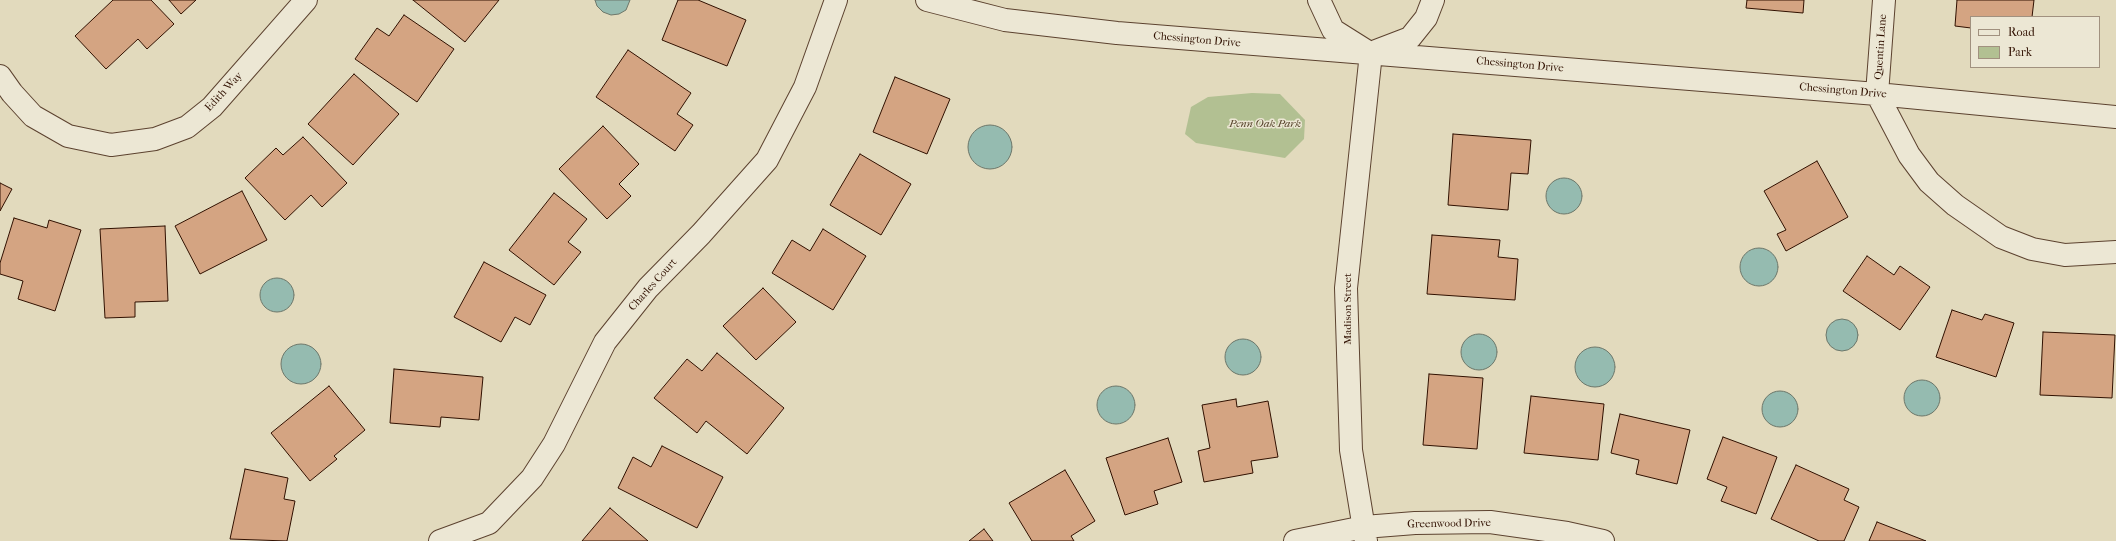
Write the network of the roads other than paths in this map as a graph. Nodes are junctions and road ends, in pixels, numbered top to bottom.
1 (306, 0) edge
2 (836, 0) edge
3 (927, 0) edge
4 (1319, 0) edge
5 (1433, 0) edge
6 (1884, 0) edge
7 (1371, 53) junction
8 (0, 76) edge
9 (1877, 94) junction
10 (2116, 117) edge
11 (2116, 252) edge
12 (1365, 534) edge
13 (440, 541) edge
14 (1295, 541) edge
15 (1603, 541) edge

1 - 8 street, Edith Way
2 - 13 street, Charles Court
3 - 7 street, Chessington Drive
4 - 7 street
5 - 7 street
6 - 9 street, Quentin Lane
7 - 9 street, Chessington Drive
7 - 12 street, Madison Street
9 - 10 street, Chessington Drive
9 - 11 street
12 - 14 street, Greenwood Drive
12 - 15 street, Greenwood Drive

